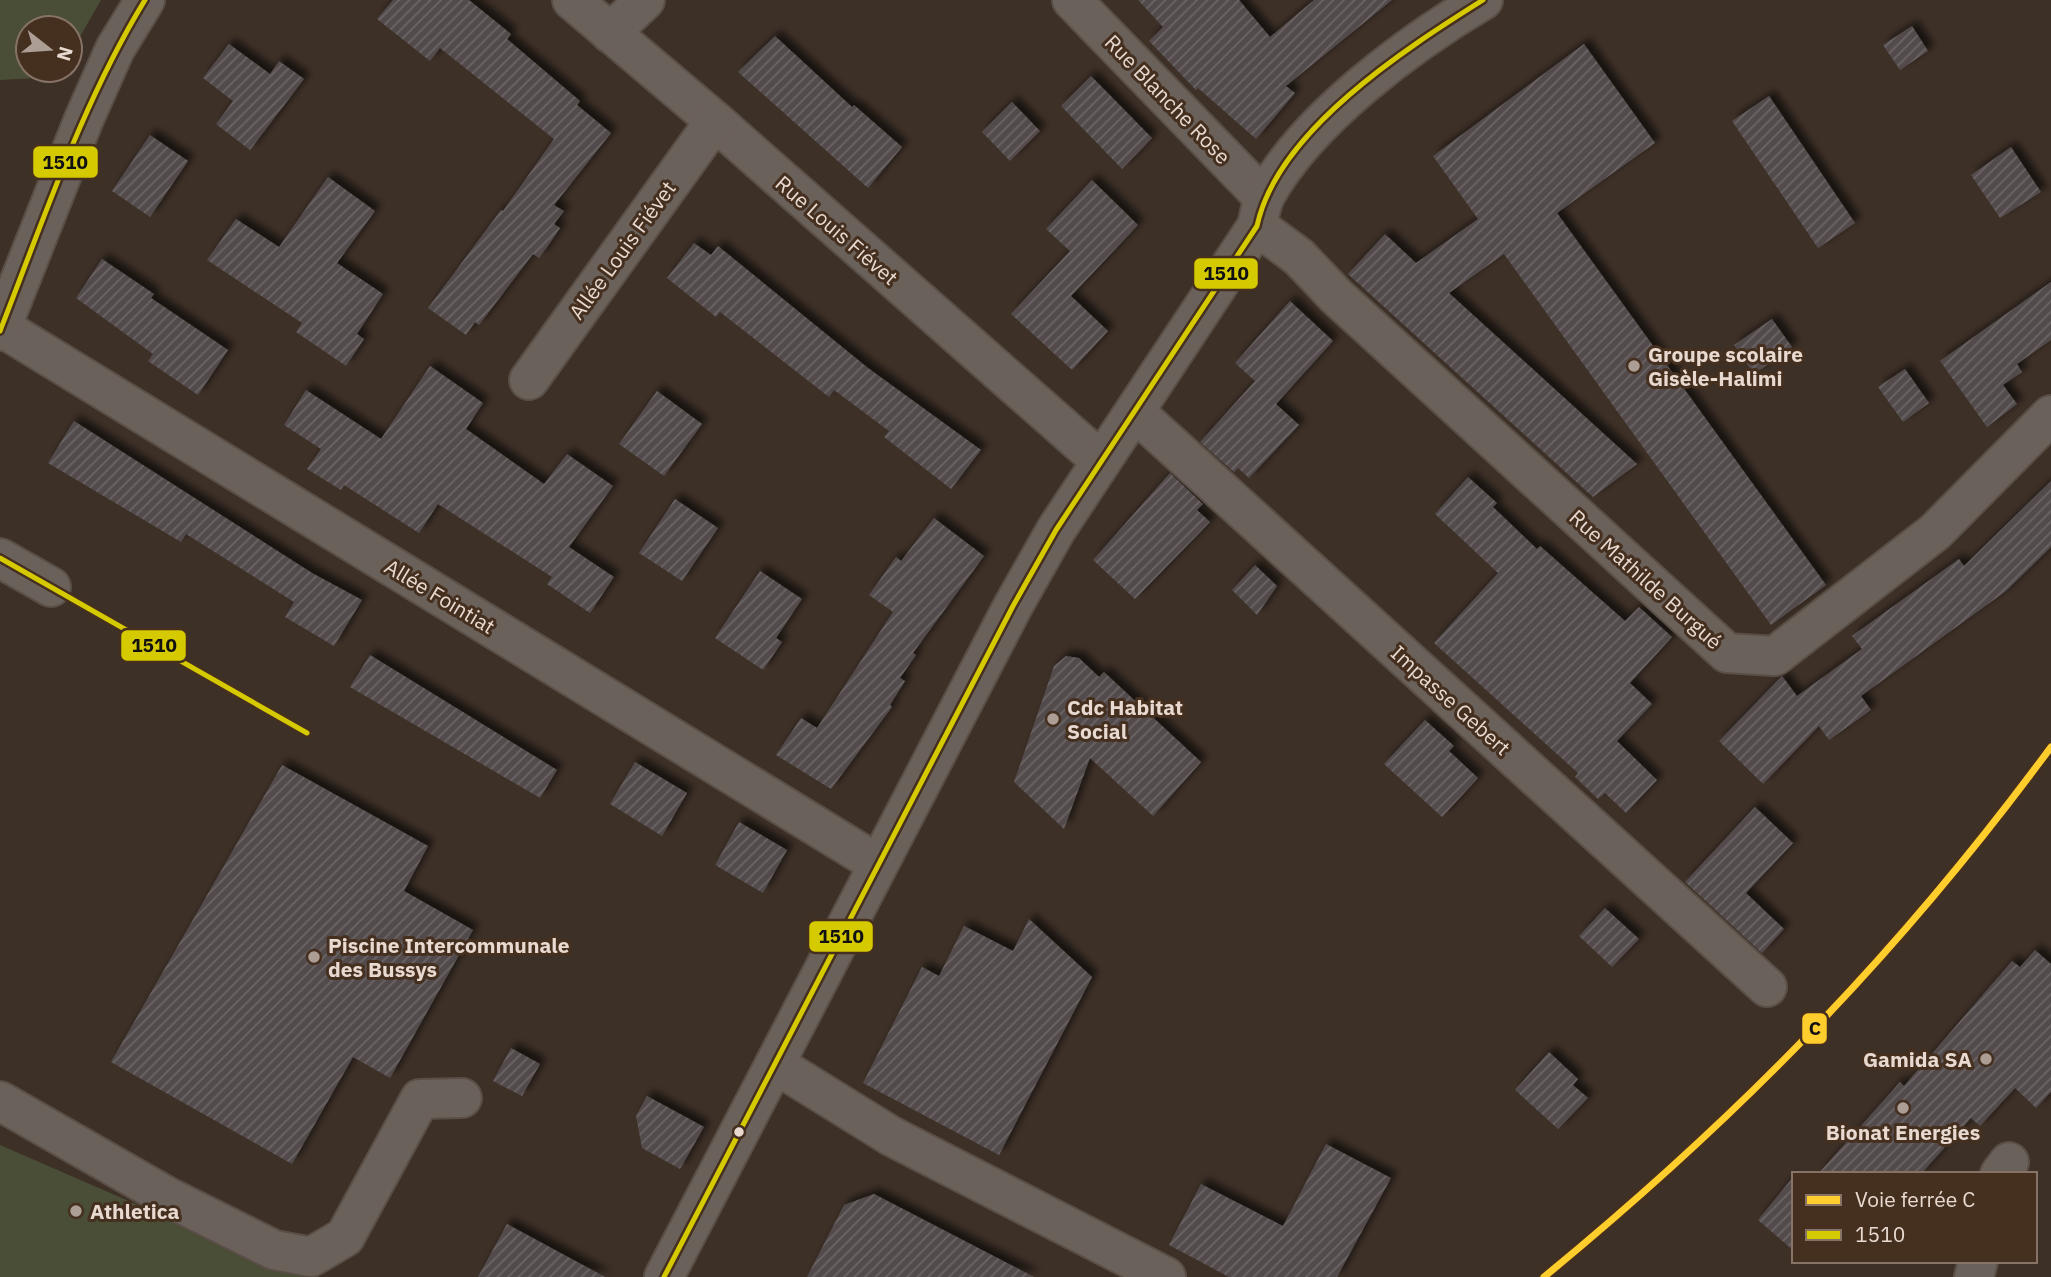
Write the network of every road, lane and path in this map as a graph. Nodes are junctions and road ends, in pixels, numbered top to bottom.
1 (145, 0) edge
2 (572, 0) edge
3 (645, 0) edge
4 (1072, 0) edge
5 (1483, 0) edge
6 (610, 33) junction
7 (715, 121) junction
8 (1260, 212) junction
9 (1, 329) edge
10 (529, 380) dead end
11 (1135, 412) junction
12 (2051, 415) edge
13 (1101, 461) junction
14 (0, 558) edge
15 (51, 587) dead end
16 (878, 864) junction
17 (1767, 988) dead end
18 (775, 1064) junction
19 (462, 1098) dead end
20 (0, 1101) edge
21 (664, 1277) edge
22 (1166, 1277) edge

1 - 9 street
2 - 6 street, Rue Louis Fiévet
3 - 6 street
4 - 8 street, Rue Blanche Rose
5 - 8 street
6 - 7 street, Rue Louis Fiévet
7 - 10 street, Allée Louis Fiévet
7 - 13 street, Rue Louis Fiévet
8 - 11 street
8 - 12 street, Rue Mathilde Burgué
9 - 16 street, Allée Fointiat
11 - 13 street
11 - 17 street, Impasse Gebert
13 - 16 street
14 - 15 street
16 - 18 street
18 - 21 street
18 - 22 street
19 - 20 street

